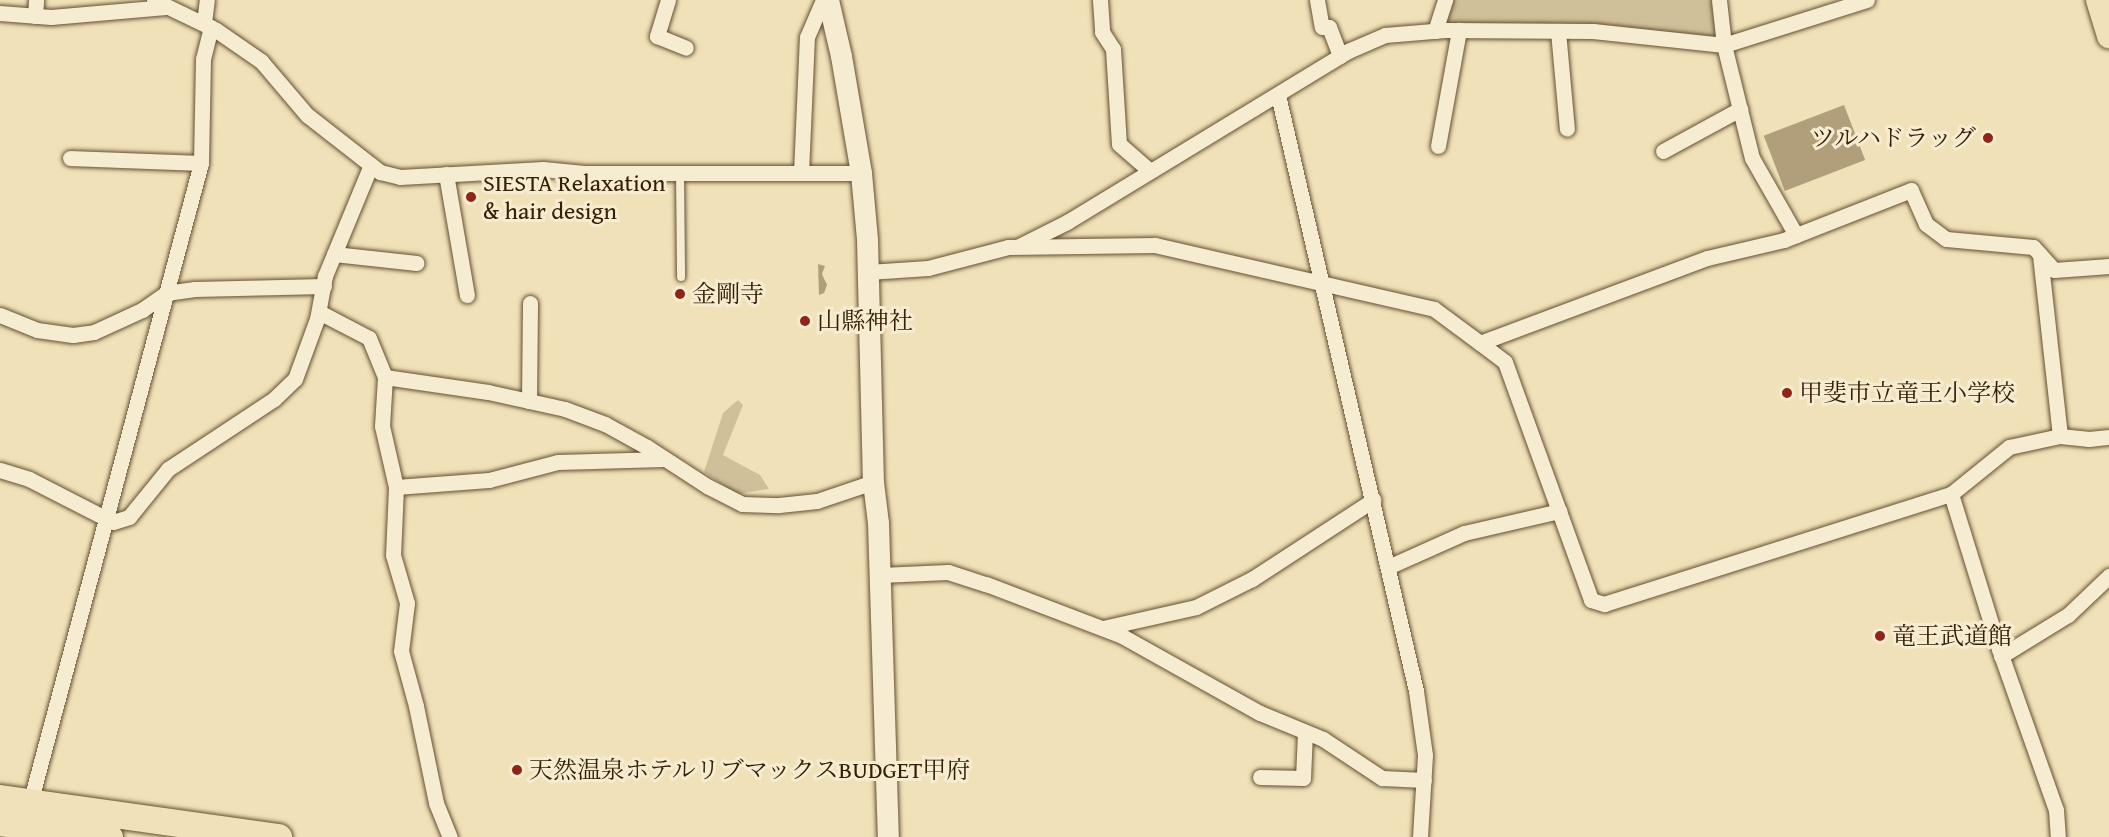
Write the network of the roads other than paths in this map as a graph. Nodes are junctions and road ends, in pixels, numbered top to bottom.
1 (154, 0) edge
2 (207, 0) edge
3 (668, 0) edge
4 (823, 0) edge
5 (828, 0) edge
6 (1100, 0) edge
7 (1317, 0) edge
8 (1445, 0) edge
9 (1719, 0) edge
10 (1867, 0) edge
11 (2098, 0) edge
12 (169, 7) junction
13 (36, 8) edge
14 (0, 13) edge
15 (207, 25) junction
16 (1459, 30) junction
17 (1436, 31) junction
18 (1558, 31) junction
19 (2109, 36) edge
20 (1724, 45) junction
21 (686, 48) dead end
22 (1340, 56) junction
23 (1278, 95) junction
24 (1740, 109) junction
25 (1567, 129) dead end
26 (1438, 146) dead end
27 (1663, 151) dead end
28 (70, 158) dead end
29 (201, 163) junction
30 (371, 165) junction
31 (1150, 171) junction
32 (680, 173) junction
33 (801, 173) junction
34 (861, 173) junction
35 (446, 174) junction
36 (1796, 235) junction
37 (1019, 246) junction
38 (334, 254) junction
39 (2040, 255) junction
40 (417, 263) dead end
41 (2109, 266) edge
42 (868, 272) junction
43 (681, 277) dead end
44 (1321, 283) junction
45 (324, 286) junction
46 (165, 293) junction
47 (467, 295) dead end
48 (530, 303) dead end
49 (318, 312) junction
50 (0, 315) edge
51 (1480, 343) junction
52 (385, 377) junction
53 (529, 401) junction
54 (2060, 436) junction
55 (2109, 436) edge
56 (664, 459) junction
57 (0, 470) edge
58 (873, 482) junction
59 (396, 487) junction
60 (1951, 494) junction
61 (1373, 500) junction
62 (1559, 510) junction
63 (107, 519) junction
64 (1388, 567) junction
65 (880, 575) junction
66 (2109, 576) edge
67 (1103, 628) junction
68 (2001, 656) junction
69 (1305, 732) junction
70 (1260, 777) dead end
71 (1424, 780) junction
72 (0, 798) edge
73 (30, 802) junction
74 (0, 822) edge
75 (109, 837) edge
76 (278, 837) edge
77 (450, 837) edge
78 (888, 837) edge
79 (1420, 837) edge
80 (2058, 837) edge

1 - 12 street
2 - 15 street
3 - 21 street
4 - 33 street
5 - 34 street
6 - 31 street
7 - 22 street
8 - 17 street
9 - 20 street
10 - 20 street
11 - 19 main road
12 - 13 street
12 - 15 street
13 - 14 street
15 - 29 street
15 - 30 street
16 - 17 street
16 - 18 street
16 - 26 street
17 - 22 street
18 - 20 street
18 - 25 street
20 - 24 street
22 - 23 street
23 - 31 street
23 - 44 street
24 - 27 street
24 - 36 street
28 - 29 street
29 - 46 street
30 - 35 street
30 - 38 street
31 - 37 street
32 - 33 street
32 - 35 street
32 - 43 lane
33 - 34 street
34 - 42 street
35 - 47 street
36 - 39 street
36 - 51 street
37 - 42 street
37 - 44 street
38 - 40 street
38 - 45 street
39 - 41 street
39 - 54 street
42 - 58 street
44 - 51 street
44 - 61 street
45 - 46 street
45 - 49 street
46 - 50 street
46 - 63 street
48 - 53 street
49 - 52 street
49 - 63 street
51 - 62 street
52 - 53 street
52 - 59 street
53 - 56 street
54 - 55 street
54 - 60 street
56 - 58 street
56 - 59 street
57 - 63 street
58 - 65 street
59 - 77 street
60 - 62 street
60 - 68 street
61 - 64 street
61 - 67 street
62 - 64 street
63 - 73 street
64 - 71 street
65 - 67 street
65 - 78 street
66 - 68 street
67 - 69 street
68 - 80 street
69 - 70 street
69 - 71 street
71 - 79 street
72 - 73 highway
73 - 76 highway
74 - 75 highway

